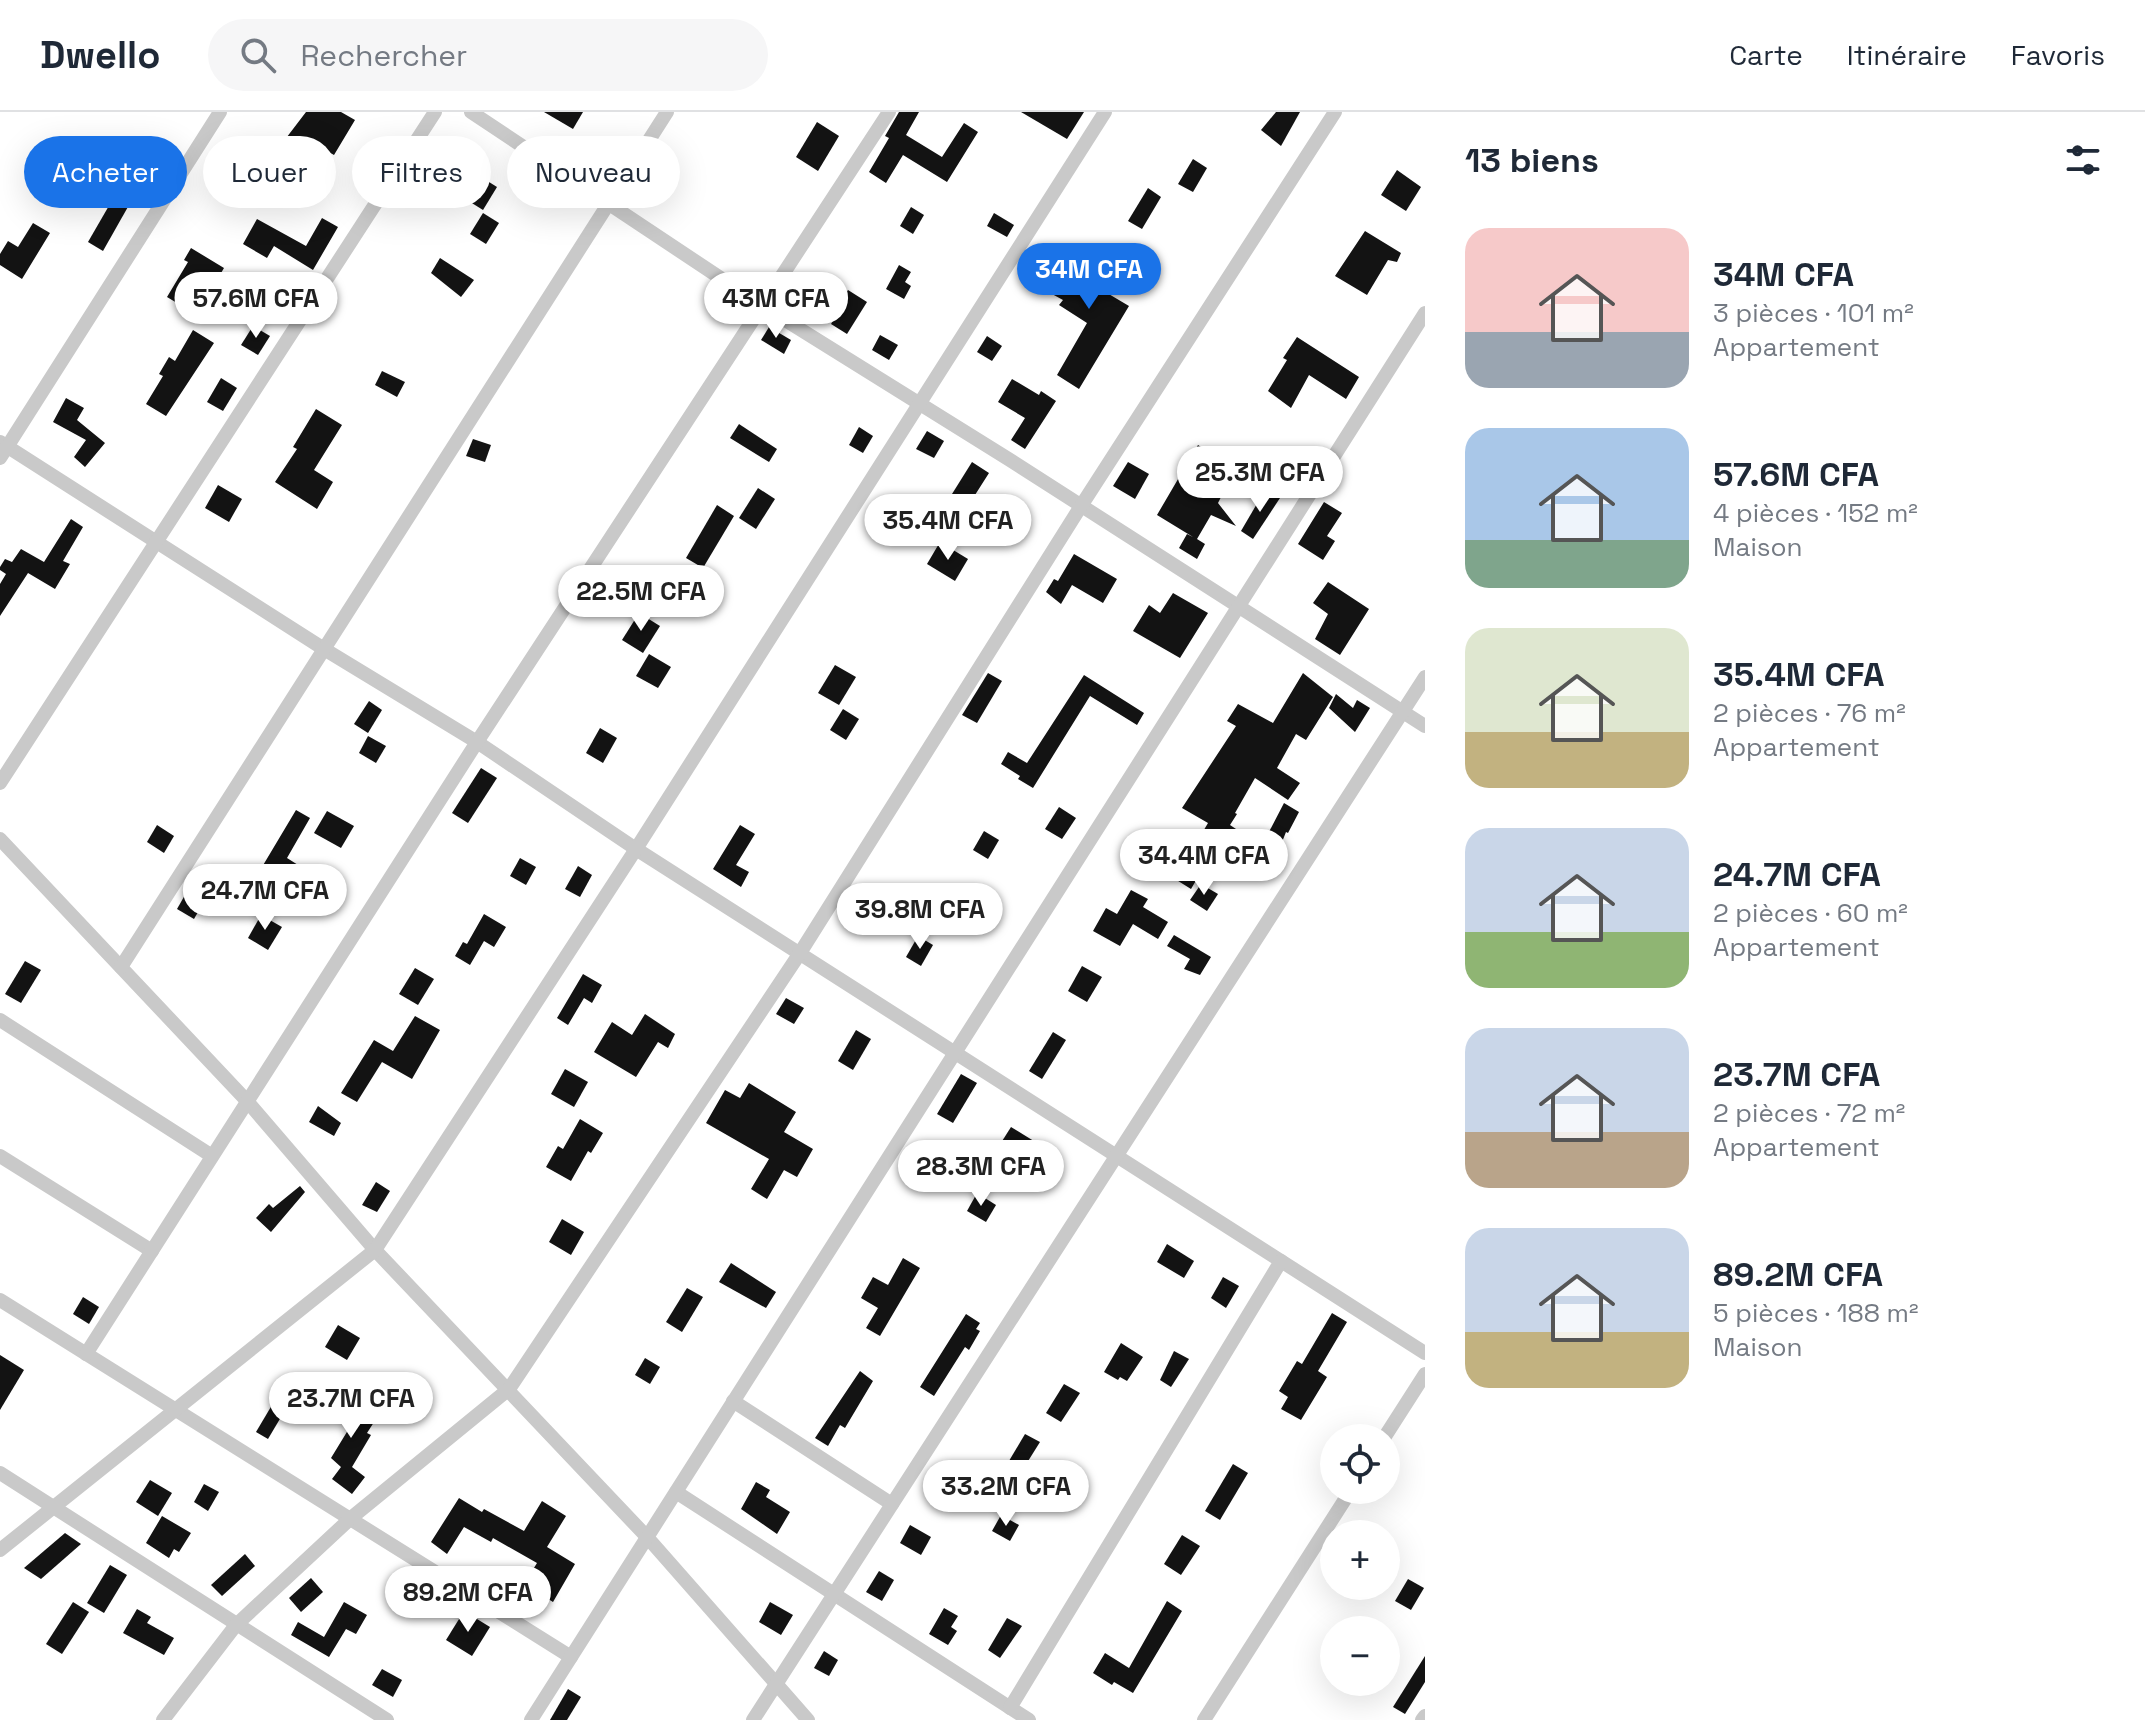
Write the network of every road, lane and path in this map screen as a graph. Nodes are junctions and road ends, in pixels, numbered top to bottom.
1 (220, 112) edge
2 (435, 112) edge
3 (471, 112) edge
4 (667, 112) edge
5 (889, 112) edge
6 (1105, 112) edge
7 (1335, 112) edge
8 (507, 136) edge
9 (652, 136) edge
10 (606, 208) edge
11 (616, 208) edge
12 (761, 305) junction
13 (1425, 313) edge
14 (919, 403) junction
15 (2, 449) edge
16 (1081, 506) junction
17 (157, 542) junction
18 (1239, 607) junction
19 (324, 649) junction
20 (1425, 677) edge
21 (1403, 711) junction
22 (1425, 726) edge
23 (477, 742) junction
24 (0, 783) edge
25 (0, 839) edge
26 (636, 849) junction
27 (800, 953) junction
28 (121, 967) junction
29 (0, 1020) edge
30 (955, 1053) junction
31 (247, 1101) junction
32 (1117, 1155) junction
33 (0, 1156) edge
34 (212, 1156) junction
35 (375, 1250) junction
36 (152, 1251) junction
37 (1281, 1261) junction
38 (0, 1300) edge
39 (1425, 1353) edge
40 (86, 1354) junction
41 (1425, 1374) edge
42 (509, 1389) junction
43 (733, 1401) junction
44 (175, 1409) junction
45 (1393, 1424) edge
46 (0, 1473) edge
47 (676, 1492) junction
48 (892, 1504) junction
49 (1342, 1504) edge
50 (52, 1507) junction
51 (351, 1518) junction
52 (647, 1537) junction
53 (0, 1550) edge
54 (834, 1594) junction
55 (236, 1625) junction
56 (571, 1657) junction
57 (776, 1684) junction
58 (1010, 1708) junction
59 (163, 1720) edge
60 (387, 1720) edge
61 (531, 1720) edge
62 (753, 1720) edge
63 (808, 1720) edge
64 (1029, 1720) edge
65 (1204, 1720) edge

1 - 15 street
2 - 17 street
3 - 8 street
4 - 9 street
5 - 12 street
6 - 14 street
7 - 16 street
10 - 19 street
11 - 12 street
12 - 14 street
12 - 23 street
13 - 18 street
14 - 16 street
14 - 26 street
15 - 17 street
16 - 18 street
16 - 27 street
17 - 19 street
17 - 24 street
18 - 21 street
18 - 30 street
19 - 23 street
19 - 28 street
20 - 21 street
21 - 22 street
21 - 32 street
23 - 26 street
23 - 31 street
25 - 28 street
26 - 27 street
26 - 35 street
27 - 30 street
27 - 42 street
28 - 31 street
29 - 34 street
30 - 32 street
30 - 43 street
31 - 34 street
31 - 35 street
32 - 37 street
32 - 48 street
33 - 36 street
34 - 36 street
35 - 42 street
35 - 44 street
36 - 40 street
37 - 39 street
37 - 58 street
38 - 40 street
40 - 44 street
41 - 45 street
42 - 51 street
42 - 52 street
43 - 47 street
43 - 48 street
44 - 50 street
44 - 51 street
46 - 50 street
47 - 52 street
47 - 54 street
48 - 54 street
49 - 65 street
50 - 53 street
50 - 55 street
51 - 55 street
51 - 56 street
52 - 56 street
52 - 57 street
54 - 57 street
54 - 58 street
55 - 59 street
55 - 60 street
56 - 61 street
57 - 62 street
57 - 63 street
58 - 64 street

